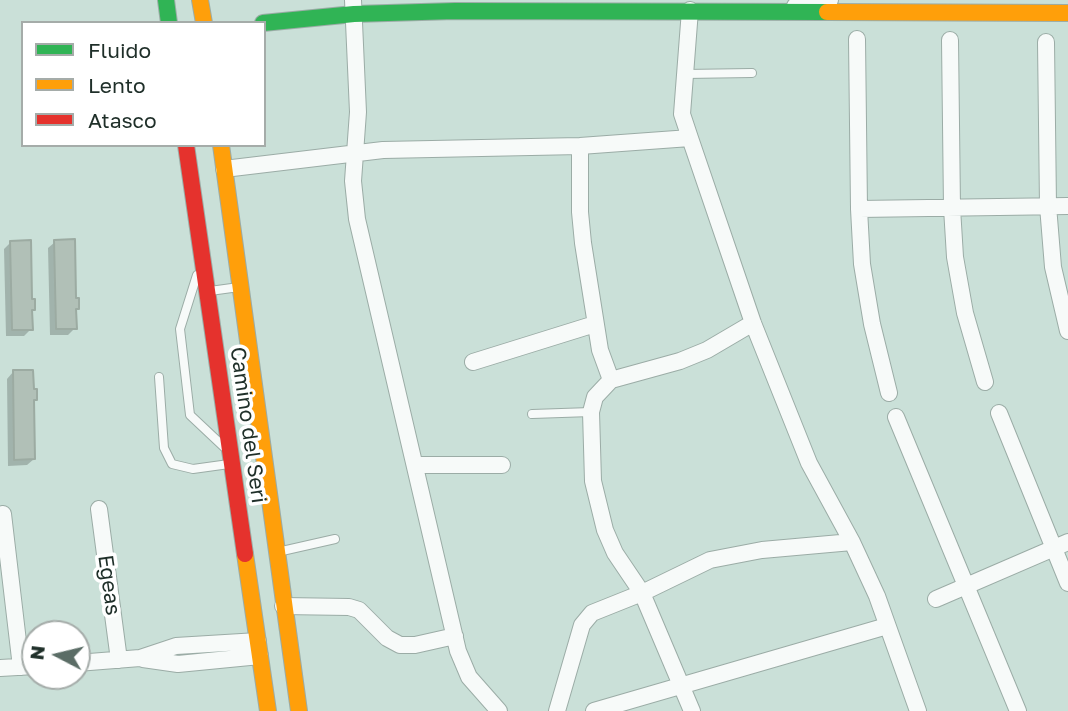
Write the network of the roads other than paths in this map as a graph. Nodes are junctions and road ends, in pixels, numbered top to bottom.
1 (166, 0) edge
2 (200, 0) edge
3 (830, 0) edge
4 (751, 5) edge
5 (455, 6) edge
6 (473, 6) edge
7 (354, 7) edge
8 (690, 10) junction
9 (772, 10) junction
10 (1068, 13) edge
11 (169, 21) edge
12 (204, 21) edge
13 (266, 22) edge
14 (857, 39) dead end
15 (950, 40) dead end
16 (1046, 42) dead end
17 (752, 73) dead end
18 (685, 74) junction
19 (690, 138) junction
20 (580, 146) junction
21 (186, 147) edge
22 (221, 147) edge
23 (354, 154) junction
24 (224, 169) junction
25 (1048, 206) junction
26 (1068, 206) edge
27 (952, 208) junction
28 (859, 209) junction
29 (202, 259) junction
30 (240, 287) junction
31 (207, 291) junction
32 (753, 323) junction
33 (595, 324) junction
34 (1068, 331) edge
35 (474, 362) dead end
36 (159, 377) dead end
37 (611, 380) junction
38 (985, 382) dead end
39 (889, 393) dead end
40 (591, 412) junction
41 (999, 413) dead end
42 (532, 414) dead end
43 (896, 417) dead end
44 (231, 458) junction
45 (416, 465) junction
46 (502, 465) dead end
47 (99, 509) dead end
48 (3, 514) dead end
49 (335, 539) dead end
50 (852, 542) junction
51 (1061, 545) edge
52 (275, 552) junction
53 (1068, 583) edge
54 (967, 586) junction
55 (642, 593) junction
56 (936, 598) dead end
57 (284, 606) junction
58 (21, 624) edge
59 (887, 626) junction
60 (455, 636) junction
61 (176, 646) junction
62 (259, 649) junction
63 (140, 658) junction
64 (119, 660) junction
65 (91, 662) edge
66 (177, 664) junction
67 (21, 667) edge
68 (0, 668) edge
69 (682, 685) junction
70 (268, 711) edge
71 (299, 711) edge
72 (499, 711) edge
73 (557, 711) edge
74 (594, 711) edge
75 (691, 711) edge
76 (918, 711) edge
77 (1018, 711) edge

1 - 11 main road
2 - 12 main road
3 - 9 street
4 - 8 main road
4 - 9 main road
5 - 6 main road
5 - 7 main road
6 - 8 main road
7 - 13 main road
7 - 23 street
8 - 18 street
9 - 10 main road
14 - 28 street
15 - 27 street
16 - 25 street
17 - 18 lane
18 - 19 street
19 - 20 street
19 - 32 street
20 - 23 street
20 - 33 street
21 - 29 main road, Camino del Seri
22 - 24 main road, Camino del Seri
23 - 24 street
23 - 45 street
24 - 30 main road, Camino del Seri
25 - 26 street
25 - 27 street
25 - 34 street
27 - 28 street
27 - 38 street
28 - 39 street
29 - 31 main road, Camino del Seri
29 - 44 lane
30 - 31 lane
30 - 52 main road, Camino del Seri
31 - 44 main road, Camino del Seri
32 - 37 street
32 - 50 street
33 - 35 street
33 - 37 street
36 - 44 lane
37 - 40 street
40 - 42 lane
40 - 55 street
41 - 51 street
43 - 54 street
44 - 62 main road, Camino del Seri
45 - 46 street
45 - 60 street
47 - 64 street, Egeas
48 - 58 street
49 - 52 lane
50 - 55 street
50 - 59 street
51 - 53 street
51 - 54 street
52 - 57 main road, Camino del Seri
54 - 56 street
54 - 77 street
55 - 69 street
55 - 73 street
57 - 60 street
57 - 71 main road, Camino del Seri
59 - 69 street
59 - 76 street
60 - 72 street
61 - 62 street
61 - 63 street
61 - 66 street
62 - 66 street
62 - 70 main road, Camino del Seri
63 - 64 street
63 - 66 street
64 - 65 street
67 - 68 street
69 - 74 street
69 - 75 street

